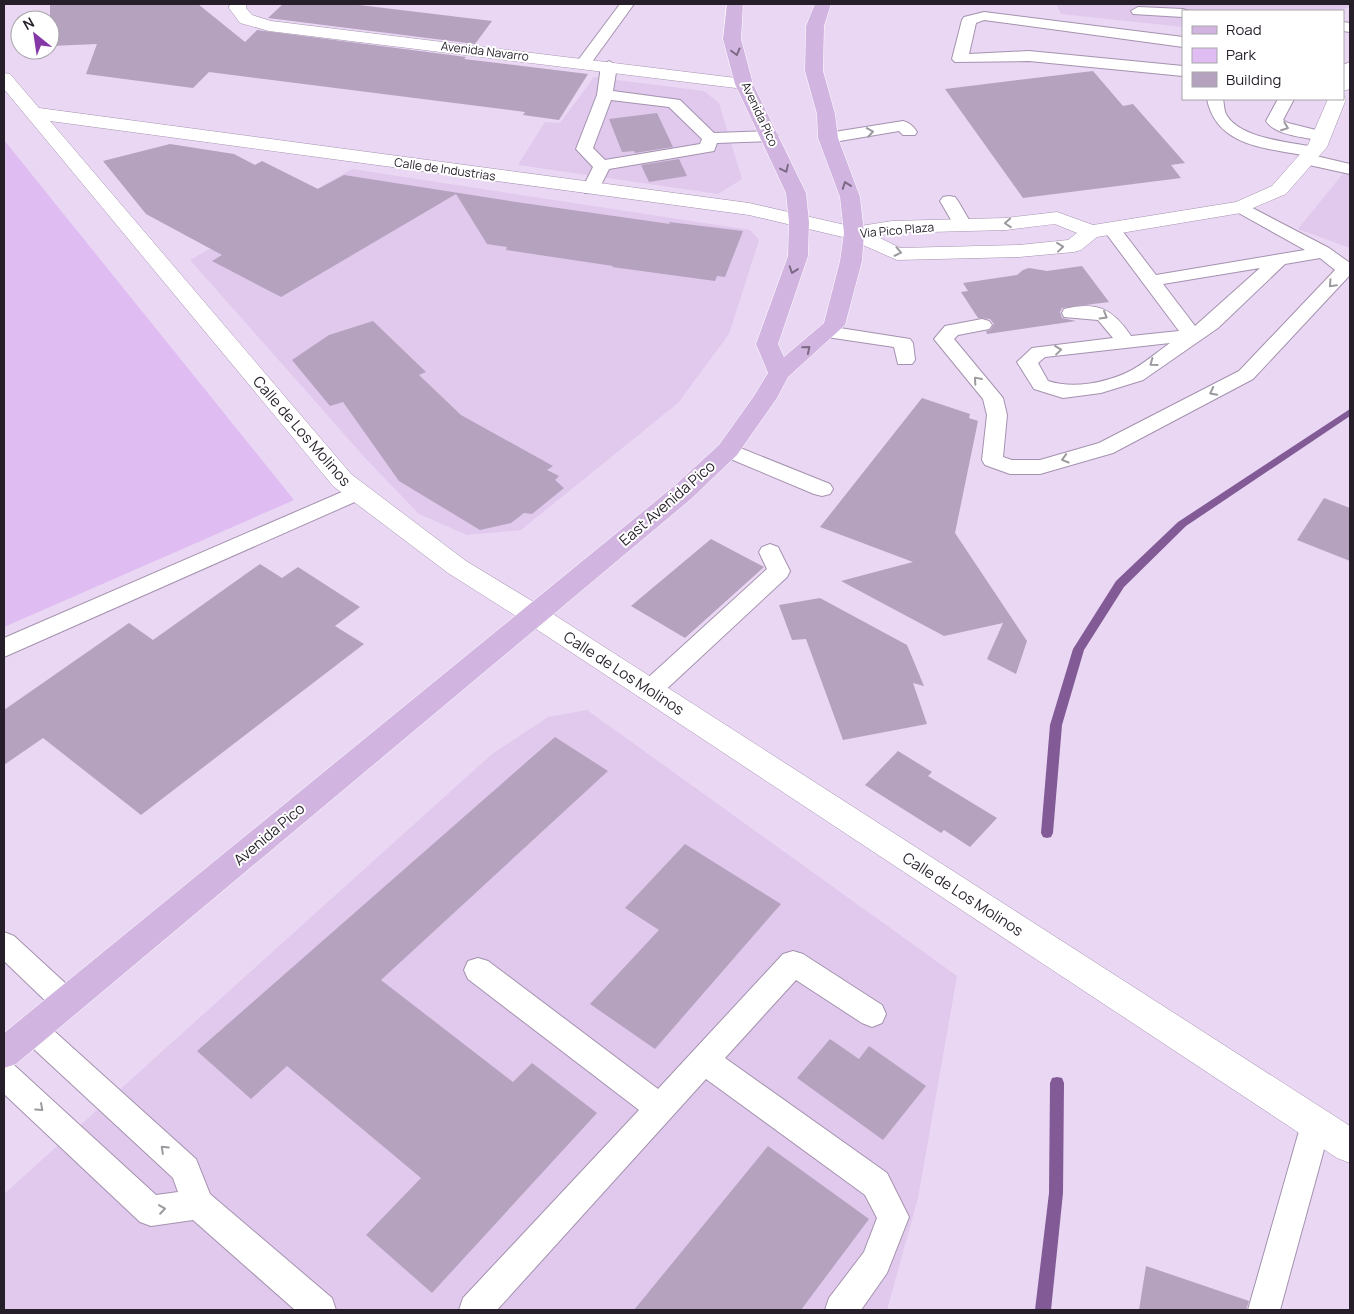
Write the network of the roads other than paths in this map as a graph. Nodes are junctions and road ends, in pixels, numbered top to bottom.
1 (238, 4) edge
2 (627, 4) edge
3 (735, 4) edge
4 (823, 4) edge
5 (1138, 11) dead end
6 (1182, 13) edge
7 (1182, 42) edge
8 (584, 63) junction
9 (609, 66) junction
10 (1182, 72) edge
11 (4, 78) edge
12 (744, 84) junction
13 (605, 95) junction
14 (1215, 100) edge
15 (1285, 100) edge
16 (1338, 100) edge
17 (34, 113) junction
18 (909, 132) dead end
19 (770, 136) junction
20 (710, 138) junction
21 (828, 138) junction
22 (1314, 149) junction
23 (602, 166) junction
24 (1350, 169) edge
25 (591, 189) junction
26 (949, 202) dead end
27 (1241, 206) junction
28 (799, 222) junction
29 (963, 225) junction
30 (1101, 230) junction
31 (854, 233) junction
32 (1323, 252) junction
33 (1279, 260) junction
34 (1151, 281) junction
35 (1071, 313) dead end
36 (982, 325) dead end
37 (827, 332) junction
38 (1192, 335) junction
39 (1126, 343) junction
40 (905, 360) dead end
41 (779, 372) junction
42 (728, 450) junction
43 (822, 489) dead end
44 (358, 492) junction
45 (770, 552) dead end
46 (533, 614) junction
47 (4, 648) edge
48 (650, 690) junction
49 (4, 944) edge
50 (478, 970) dead end
51 (66, 1002) junction
52 (872, 1014) dead end
53 (33, 1030) junction
54 (4, 1053) edge
55 (704, 1060) junction
56 (4, 1075) edge
57 (660, 1108) junction
58 (1316, 1124) junction
59 (1350, 1146) edge
60 (198, 1204) junction
61 (320, 1310) edge
62 (475, 1310) edge
63 (841, 1310) edge
64 (1264, 1310) edge

1 - 8 street, Avenida Navarro
2 - 8 lane
3 -> 12 main road, Avenida Pico
4 - 21 main road, East Avenida Pico
5 - 6 lane
7 - 10 lane
8 - 9 street, Avenida Navarro
9 - 12 street, Avenida Navarro
9 - 13 lane
11 - 17 street, Calle de Los Molinos
12 - 19 main road, Avenida Pico
13 - 20 lane
13 - 23 lane
14 - 22 lane
15 -> 22 lane
16 - 22 street, Via Pico Plaza
17 - 25 street, Calle de Industrias
17 - 44 street, Calle de Los Molinos
21 -> 18 lane
19 - 20 lane
19 -> 28 main road, Avenida Pico
20 - 23 lane
31 -> 21 main road, East Avenida Pico
22 - 24 lane
22 - 27 street, Via Pico Plaza
23 - 25 lane
25 - 28 street, Calle de Industrias
26 - 29 lane
27 - 30 street, Via Pico Plaza
27 - 32 lane
28 - 31 street, Calle de Industrias
28 -> 41 main road
30 -> 29 street, Via Pico Plaza
29 - 31 street, Via Pico Plaza
31 -> 30 street, Via Pico Plaza
30 - 34 lane
31 - 37 main road, East Avenida Pico
32 - 33 lane
32 -> 36 lane
33 - 34 lane
33 - 38 lane
34 - 38 lane
35 -> 39 lane
37 - 40 lane
41 -> 37 main road, East Avenida Pico
38 - 39 lane
38 -> 39 lane
41 - 42 main road, East Avenida Pico
42 - 43 lane
42 - 46 main road, East Avenida Pico
44 - 46 street, Calle de Los Molinos
44 - 47 lane
45 - 48 lane
46 - 48 street, Calle de Los Molinos
46 - 51 main road, Avenida Pico
48 - 58 street, Calle de Los Molinos
49 - 51 lane
50 - 57 lane
51 - 53 main road, Avenida Pico
52 - 55 lane
53 - 54 main road, Avenida Pico
60 -> 53 lane
55 - 57 lane
55 - 63 lane
56 -> 60 lane
57 - 62 lane
58 - 59 street, Calle de Los Molinos
58 - 64 lane
60 - 61 lane

